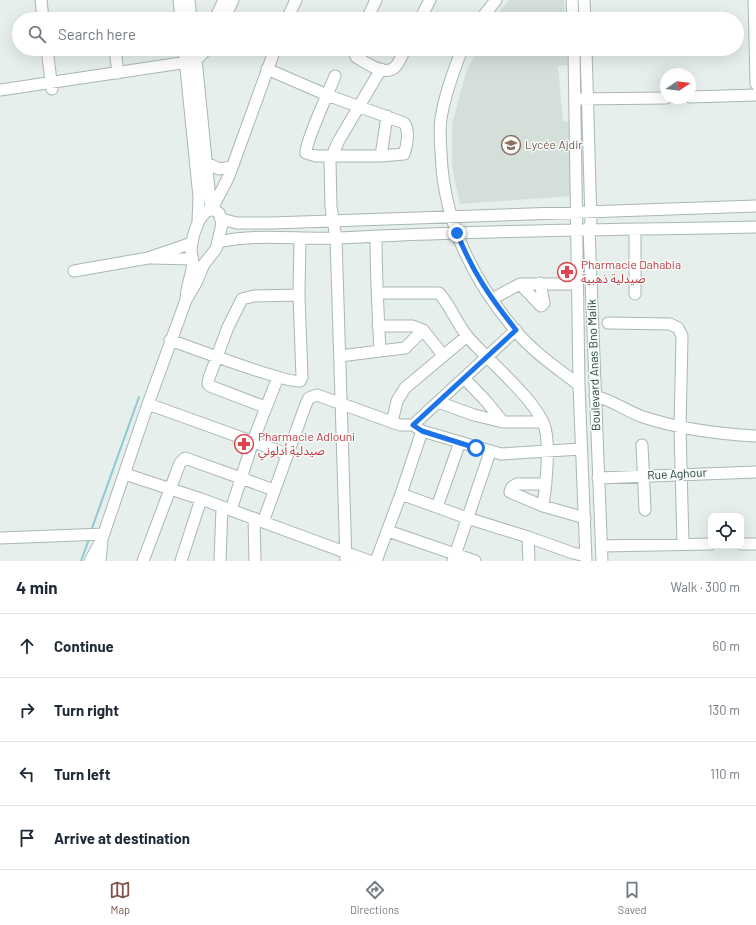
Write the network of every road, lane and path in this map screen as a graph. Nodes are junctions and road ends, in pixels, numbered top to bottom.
1 (41, 0) edge
2 (179, 0) edge
3 (189, 0) edge
4 (224, 0) edge
5 (233, 0) edge
6 (296, 0) edge
7 (375, 0) edge
8 (430, 0) edge
9 (496, 0) edge
10 (572, 0) edge
11 (584, 0) edge
12 (754, 0) edge
13 (42, 12) edge
14 (180, 12) edge
15 (190, 12) edge
16 (218, 12) edge
17 (227, 12) edge
18 (290, 12) edge
19 (370, 12) edge
20 (424, 12) edge
21 (487, 12) edge
22 (573, 12) edge
23 (585, 12) edge
24 (48, 56) edge
25 (117, 56) edge
26 (187, 56) edge
27 (193, 56) edge
28 (200, 56) edge
29 (272, 56) edge
30 (356, 56) edge
31 (402, 56) edge
32 (460, 56) edge
33 (574, 56) edge
34 (586, 56) edge
35 (190, 65) junction
36 (381, 69) junction
37 (267, 70) junction
38 (118, 73) junction
39 (334, 76) dead end
40 (756, 84) edge
41 (51, 86) junction
42 (0, 90) edge
43 (327, 95) junction
44 (756, 95) edge
45 (0, 97) edge
46 (696, 97) edge
47 (660, 98) edge
48 (575, 99) junction
49 (587, 100) junction
50 (359, 106) junction
51 (387, 116) junction
52 (332, 155) junction
53 (381, 156) junction
54 (207, 163) junction
55 (231, 172) junction
56 (756, 206) edge
57 (576, 212) junction
58 (589, 212) junction
59 (216, 213) junction
60 (450, 216) junction
61 (334, 221) junction
62 (197, 226) junction
63 (756, 227) edge
64 (576, 229) junction
65 (589, 229) junction
66 (634, 230) junction
67 (457, 233) junction
68 (376, 236) junction
69 (300, 238) junction
70 (336, 238) junction
71 (218, 242) junction
72 (192, 243) junction
73 (148, 258) junction
74 (193, 260) junction
75 (204, 264) junction
76 (74, 271) dead end
77 (540, 283) junction
78 (520, 284) junction
79 (577, 284) junction
80 (378, 293) junction
81 (635, 294) dead end
82 (299, 295) junction
83 (492, 299) junction
84 (186, 300) junction
85 (608, 322) dead end
86 (378, 326) junction
87 (423, 330) junction
88 (516, 330) junction
89 (467, 336) junction
90 (170, 340) junction
91 (380, 351) junction
92 (443, 355) junction
93 (216, 356) junction
94 (340, 356) junction
95 (488, 357) junction
96 (278, 377) junction
97 (464, 378) junction
98 (301, 380) junction
99 (579, 385) junction
100 (311, 396) junction
101 (595, 396) junction
102 (486, 401) junction
103 (438, 402) junction
104 (148, 404) junction
105 (341, 405) junction
106 (265, 407) junction
107 (474, 415) junction
108 (392, 422) junction
109 (503, 422) junction
110 (543, 422) junction
111 (418, 428) junction
112 (680, 428) junction
113 (756, 436) edge
114 (253, 441) junction
115 (460, 442) junction
116 (642, 444) dead end
117 (581, 449) junction
118 (546, 450) junction
119 (490, 452) junction
120 (287, 454) junction
121 (756, 472) edge
122 (125, 474) junction
123 (681, 475) junction
124 (643, 476) junction
125 (242, 478) junction
126 (598, 478) junction
127 (546, 484) junction
128 (170, 489) junction
129 (274, 490) junction
130 (401, 494) junction
131 (201, 499) junction
132 (543, 506) junction
133 (227, 508) junction
134 (437, 508) junction
135 (645, 510) dead end
136 (467, 518) junction
137 (585, 518) junction
138 (258, 520) junction
139 (388, 531) junction
140 (103, 536) junction
141 (528, 537) junction
142 (0, 538) edge
143 (683, 544) junction
144 (708, 544) edge
145 (744, 544) edge
146 (756, 544) edge
147 (601, 546) junction
148 (346, 557) edge
149 (573, 557) edge
150 (454, 558) edge
151 (586, 558) edge
152 (90, 561) edge
153 (100, 561) edge
154 (143, 561) edge
155 (181, 561) edge
156 (220, 561) edge
157 (255, 561) edge
158 (370, 561) edge
159 (376, 561) edge
160 (475, 561) edge
161 (528, 561) edge
162 (602, 561) edge

1 - 13 street
2 - 14 street
3 - 15 street
4 - 16 street
5 - 17 street
6 - 18 street
7 - 19 street
8 - 20 street
9 - 21 street
10 - 22 street
11 - 23 street
12 - 40 street
24 - 41 street
25 - 38 street
26 - 35 street
27 - 35 street
28 - 35 street
29 - 37 street
30 - 36 street
31 - 36 street
32 - 60 street
33 - 48 street, Boulevard Anas Bno Malik
34 - 49 street, Boulevard Anas Bno Malik
35 - 38 street
35 - 41 street
35 - 54 street
35 - 62 street
36 - 50 street
37 - 43 street
37 - 55 street
38 - 41 street
39 - 43 street
41 - 42 street
41 - 45 street
43 - 50 street
43 - 52 street
44 - 46 street
47 - 49 street
48 - 49 street
48 - 57 street, Boulevard Anas Bno Malik
49 - 58 street, Boulevard Anas Bno Malik
50 - 51 street
50 - 52 street
51 - 53 street
51 - 53 street
52 - 53 street
52 - 61 street
54 - 55 street
54 - 59 street
55 - 59 street
56 - 58 street
57 - 58 street
57 - 60 street
57 - 64 street, Boulevard Anas Bno Malik
58 - 65 street, Boulevard Anas Bno Malik
59 - 61 street
59 - 62 street
59 - 71 street
60 - 61 street
60 - 67 street
61 - 70 street
62 - 72 street
63 - 66 street
64 - 65 street
64 - 67 street
64 - 79 street, Boulevard Anas Bno Malik
65 - 66 street
65 - 101 street, Boulevard Anas Bno Malik
66 - 81 street
67 - 68 street
67 - 83 street
68 - 70 street
68 - 80 street
69 - 70 street
69 - 71 street
69 - 82 street
70 - 94 street
71 - 75 street
72 - 73 street
72 - 74 street
73 - 74 street
73 - 76 street
74 - 75 street
74 - 84 street
75 - 84 street
77 - 78 street
77 - 78 street
77 - 79 street
78 - 83 street
79 - 99 street, Boulevard Anas Bno Malik
80 - 86 street
80 - 89 street
82 - 93 street
82 - 98 street
83 - 88 street
84 - 90 street
85 - 112 street
86 - 87 street
86 - 91 street
87 - 91 street
87 - 92 street
88 - 95 street
88 - 99 street
89 - 92 street
89 - 95 street
90 - 93 street
90 - 104 street
91 - 94 street
92 - 108 street
93 - 96 street
93 - 106 street
94 - 105 street
95 - 97 street
95 - 110 street
96 - 98 street
96 - 106 street
97 - 102 street
97 - 103 street
98 - 100 street
99 - 117 street, Boulevard Anas Bno Malik
100 - 105 street
100 - 120 street
101 - 112 street
101 - 126 street, Boulevard Anas Bno Malik
102 - 107 street
102 - 109 street
103 - 107 street
103 - 111 street
104 - 114 street
104 - 122 street
105 - 108 street
105 - 148 street
106 - 114 street
107 - 109 street
108 - 111 street
109 - 110 street
110 - 118 street
111 - 115 street
111 - 130 street
112 - 113 street
112 - 123 street
114 - 120 street
114 - 125 street
115 - 119 street
115 - 134 street
116 - 124 street
117 - 118 street
117 - 137 street, Boulevard Anas Bno Malik
118 - 119 street
118 - 127 street
119 - 136 street
120 - 129 street
121 - 123 street, Rue Aghour
122 - 128 street
122 - 140 street
123 - 124 street, Rue Aghour
123 - 143 street
124 - 126 street, Rue Aghour
124 - 135 street
125 - 128 street
125 - 129 street
125 - 133 street
126 - 147 street, Boulevard Anas Bno Malik
127 - 132 street
127 - 132 street
128 - 131 street
128 - 154 street
129 - 138 street
130 - 134 street
130 - 139 street
131 - 133 street
131 - 155 street
132 - 137 street
133 - 138 street
133 - 156 street
134 - 136 street
136 - 141 street
136 - 150 street
137 - 151 street, Boulevard Anas Bno Malik
138 - 148 street
138 - 157 street
139 - 150 street
139 - 159 street
140 - 142 street
140 - 152 street
140 - 153 street
141 - 149 street
141 - 161 street
143 - 144 street
143 - 147 street
145 - 146 street
147 - 162 street, Boulevard Anas Bno Malik
148 - 158 street
149 - 151 street
150 - 160 street

